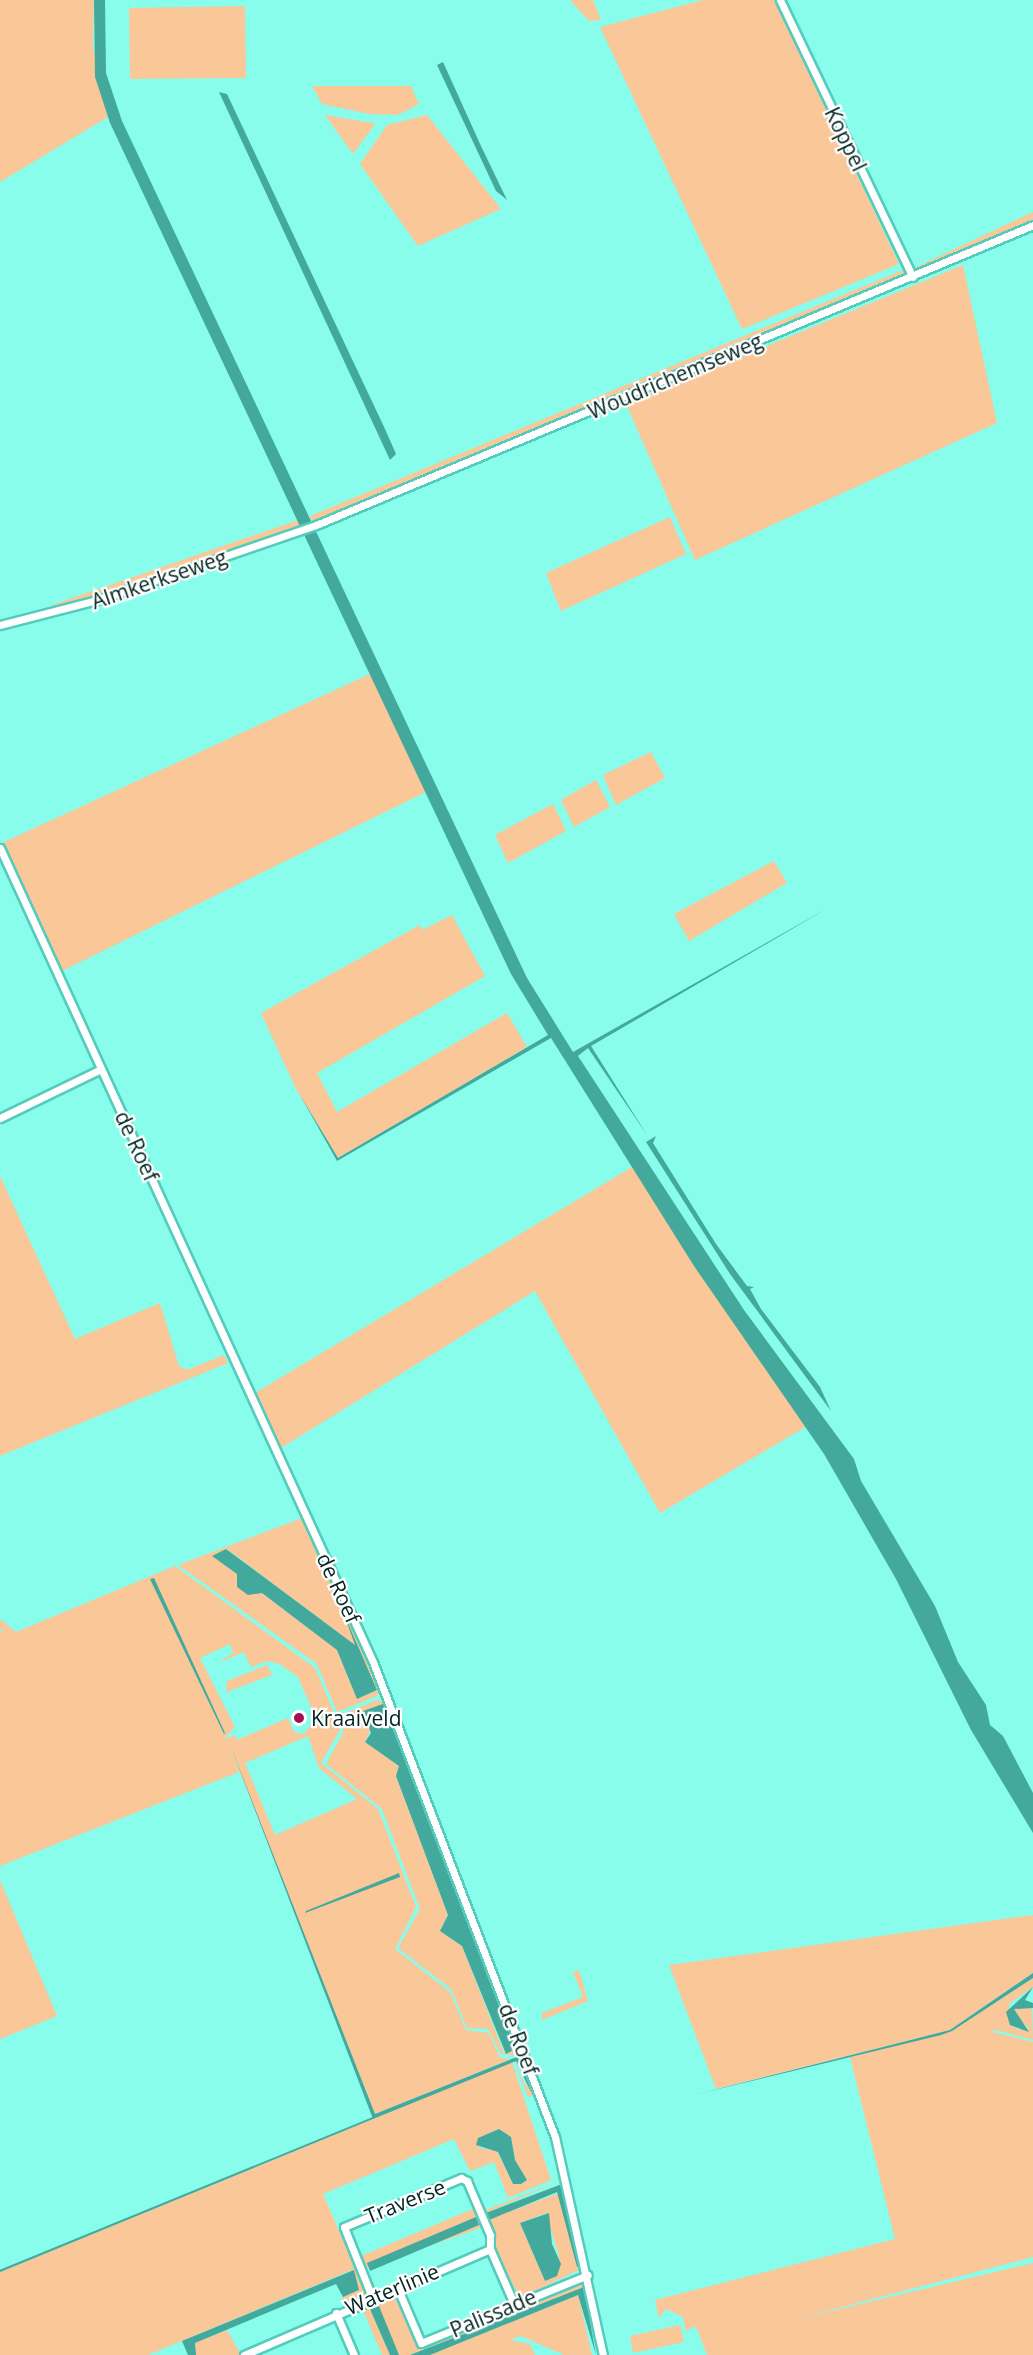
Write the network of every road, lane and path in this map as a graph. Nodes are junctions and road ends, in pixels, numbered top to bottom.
1 (780, 0) edge
2 (1033, 225) edge
3 (912, 277) junction
4 (316, 525) joint
5 (0, 625) edge
6 (0, 848) edge
7 (101, 1069) junction
8 (0, 1118) edge
9 (490, 2249) junction
10 (588, 2275) junction
11 (397, 2287) junction
12 (372, 2297) junction
13 (514, 2304) junction
14 (336, 2313) junction
15 (244, 2355) edge
16 (354, 2355) edge
17 (603, 2355) edge

1 - 3 street, Koppel
2 - 3 street, Woudrichemseweg
3 - 4 street, Woudrichemseweg
4 - 5 street, Almkerkseweg
6 - 7 street, de Roef
7 - 8 street
7 - 10 street, de Roef
9 - 11 street, Waterlinie
9 - 12 street, Traverse
9 - 13 street
10 - 13 street, Palissade
10 - 17 street, de Roef
11 - 12 street, Waterlinie
11 - 13 street, Palissade
12 - 14 street, Waterlinie
14 - 15 street, Waterlinie
14 - 16 street

